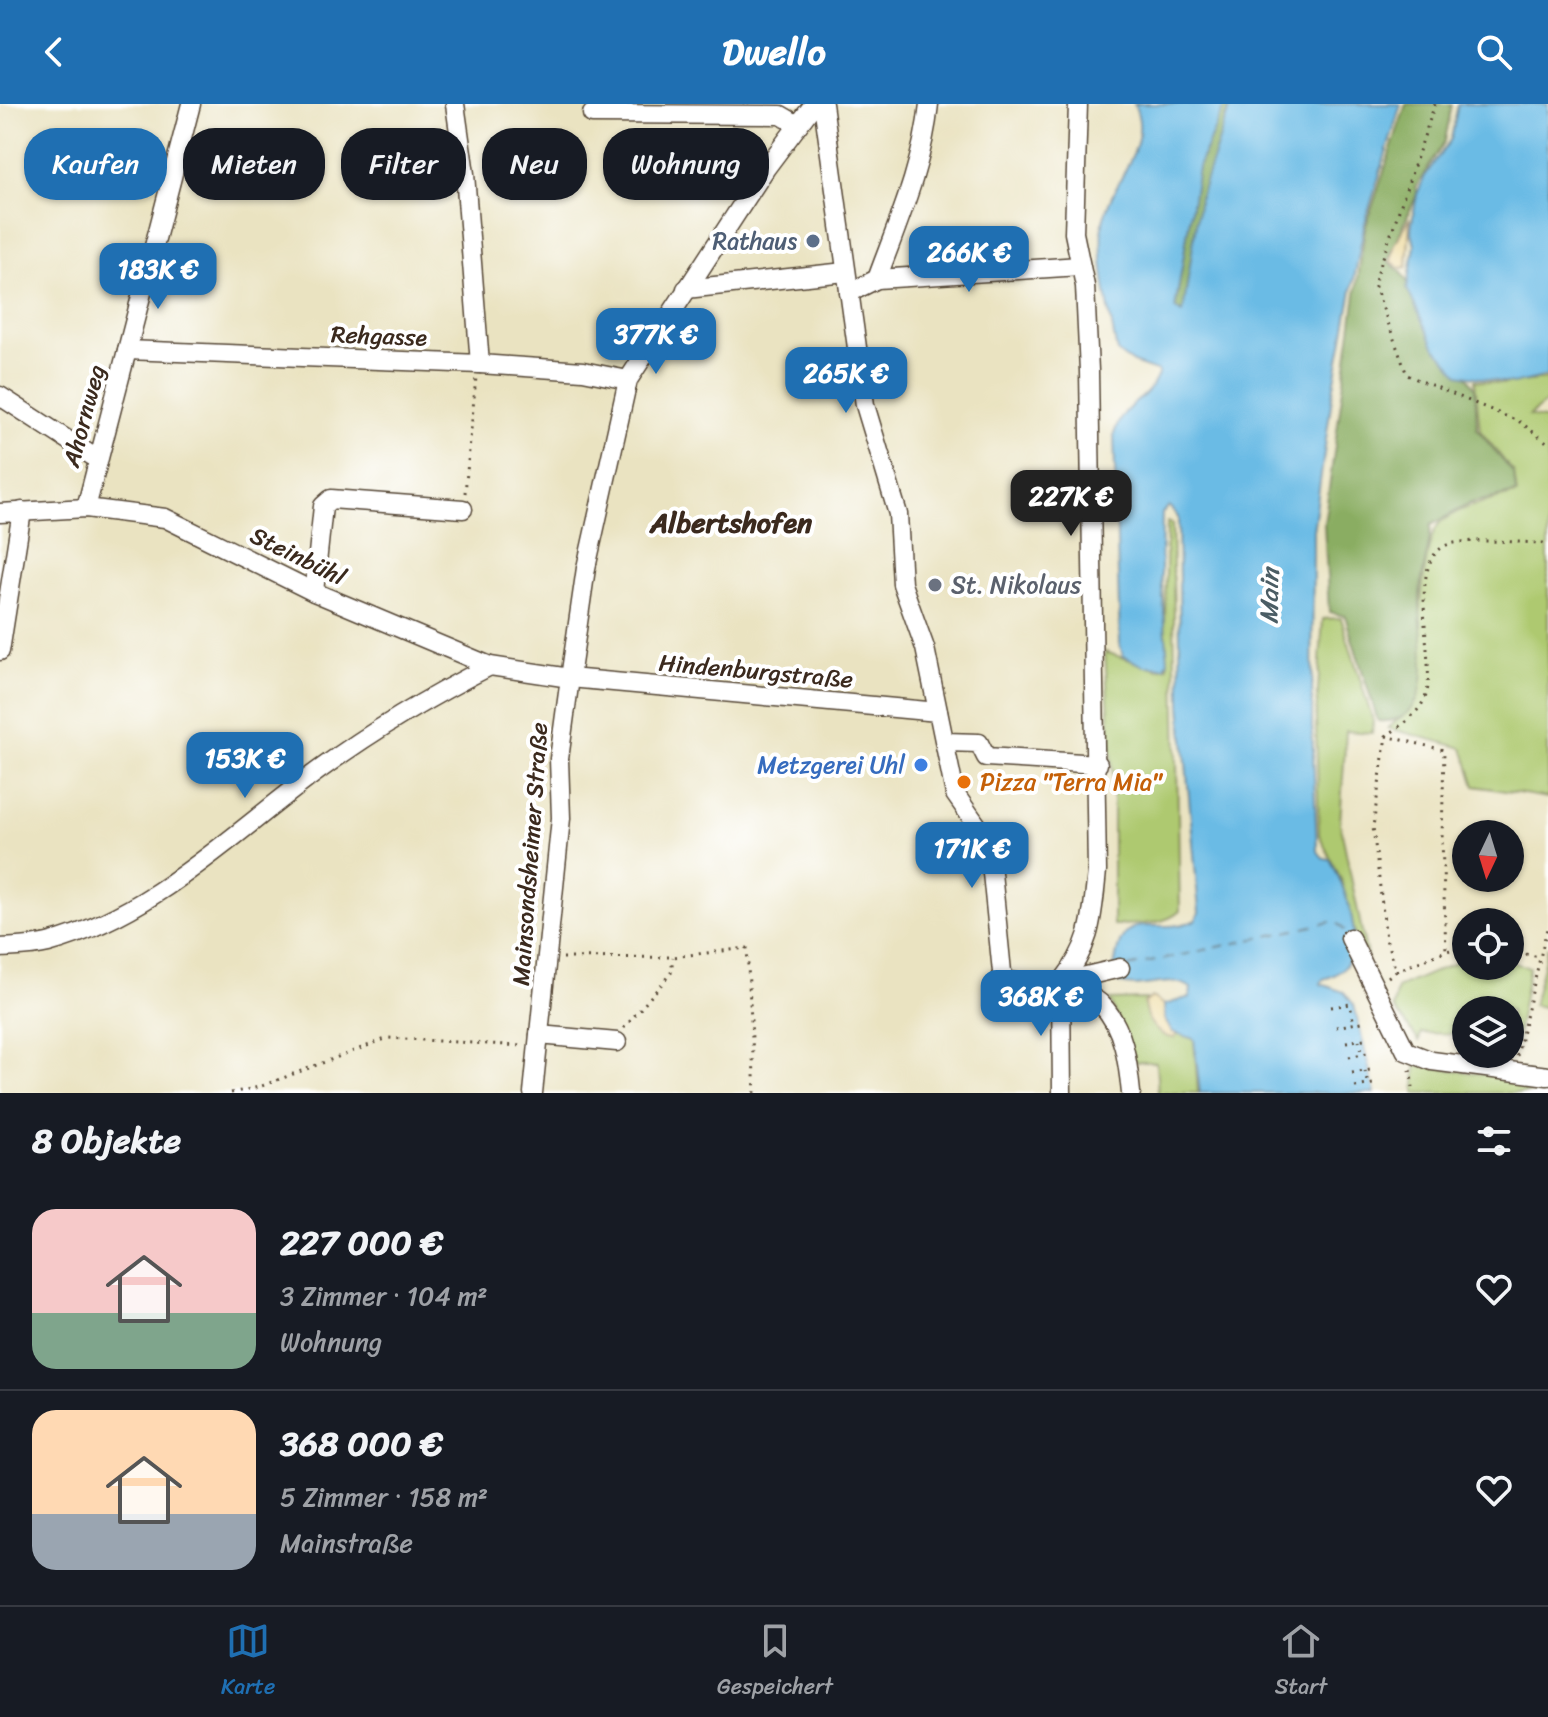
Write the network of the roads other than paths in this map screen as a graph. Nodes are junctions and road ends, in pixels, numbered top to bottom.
1 (191, 104) edge
2 (455, 104) edge
3 (814, 104) edge
4 (823, 104) edge
5 (929, 104) edge
6 (1078, 104) edge
7 (592, 114) dead end
8 (798, 125) junction
9 (1080, 266) junction
10 (845, 272) junction
11 (877, 279) junction
12 (686, 289) junction
13 (849, 293) junction
14 (127, 350) junction
15 (480, 364) junction
16 (628, 380) junction
17 (0, 396) edge
18 (97, 459) junction
19 (86, 508) junction
20 (463, 509) road end
21 (22, 511) junction
22 (0, 513) edge
23 (314, 592) junction
24 (0, 651) edge
25 (490, 666) junction
26 (570, 678) junction
27 (938, 712) junction
28 (945, 742) junction
29 (1098, 764) junction
30 (1350, 938) dead end
31 (0, 948) edge
32 (1120, 968) dead end
33 (1061, 983) junction
34 (539, 1041) junction
35 (617, 1042) road end
36 (1548, 1076) edge
37 (533, 1093) edge
38 (1062, 1093) edge
39 (1131, 1093) edge

1 - 14 street, Ahornweg
2 - 15 street
3 - 8 street
4 - 10 street
5 - 11 street
6 - 9 street
7 - 8 street
8 - 12 street
9 - 11 street
9 - 29 street
10 - 12 street
10 - 13 street
11 - 13 street
12 - 16 street
13 - 27 street
14 - 15 street, Rehgasse
14 - 18 street, Ahornweg
15 - 16 street, Rehgasse
16 - 26 street
17 - 18 street
18 - 19 street, Ahornweg
19 - 21 street, Steinbühl
19 - 23 street, Steinbühl
20 - 23 street
21 - 22 street, Steinbühl
21 - 24 street
23 - 25 street, Steinbühl
25 - 26 street, Steinbühl
25 - 31 street
26 - 27 street, Hindenburgstraße
26 - 34 street, Mainsondsheimer Straße
27 - 28 street
28 - 29 street
28 - 33 street
29 - 33 street
30 - 36 street
32 - 33 street
33 - 38 street
33 - 39 street
34 - 35 street
34 - 37 street, Mainsondsheimer Straße

